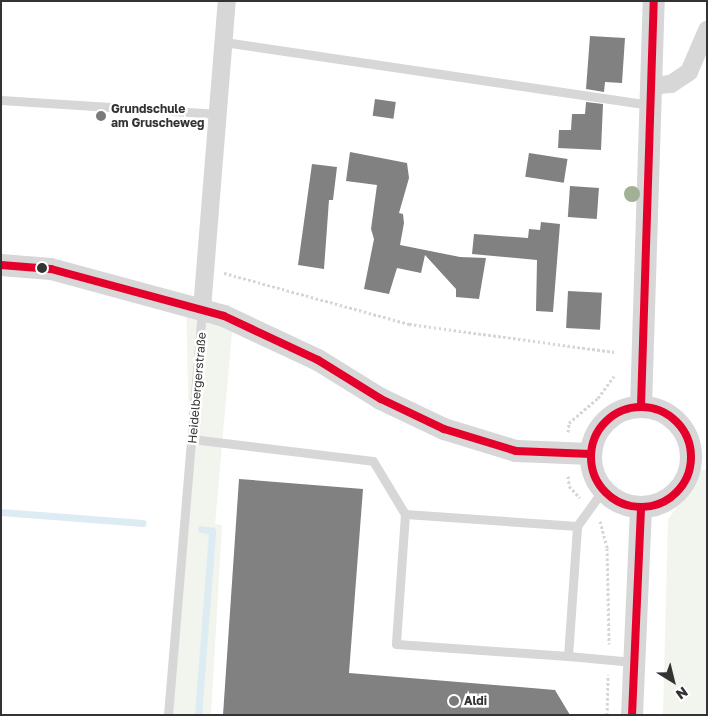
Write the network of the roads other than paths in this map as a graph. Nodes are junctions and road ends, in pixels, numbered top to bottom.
1 (227, 1) edge
2 (654, 1) edge
3 (707, 30) edge
4 (224, 42) junction
5 (650, 95) junction
6 (1, 100) edge
7 (219, 114) junction
8 (1, 264) edge
9 (202, 309) junction
10 (641, 406) junction
11 (192, 439) junction
12 (591, 454) junction
13 (603, 490) junction
14 (640, 507) junction
15 (405, 514) junction
16 (577, 526) junction
17 (568, 656) junction
18 (634, 662) junction
19 (168, 715) edge
20 (632, 715) edge

1 - 4 street, Heidelbergerstraße
2 - 5 street
3 - 5 street
4 - 5 lane
4 - 7 street, Heidelbergerstraße
5 - 10 street
6 - 7 lane
7 - 9 street, Heidelbergerstraße
8 - 9 street
9 - 11 lane, Heidelbergerstraße
9 - 12 street
10 - 12 street
10 - 14 street
11 - 15 lane
11 - 19 lane, Heidelbergerstraße
12 - 13 street
13 - 14 street
13 - 16 lane
14 - 18 street
15 - 16 lane
15 - 17 lane
16 - 17 lane
17 - 18 lane
18 - 20 street

